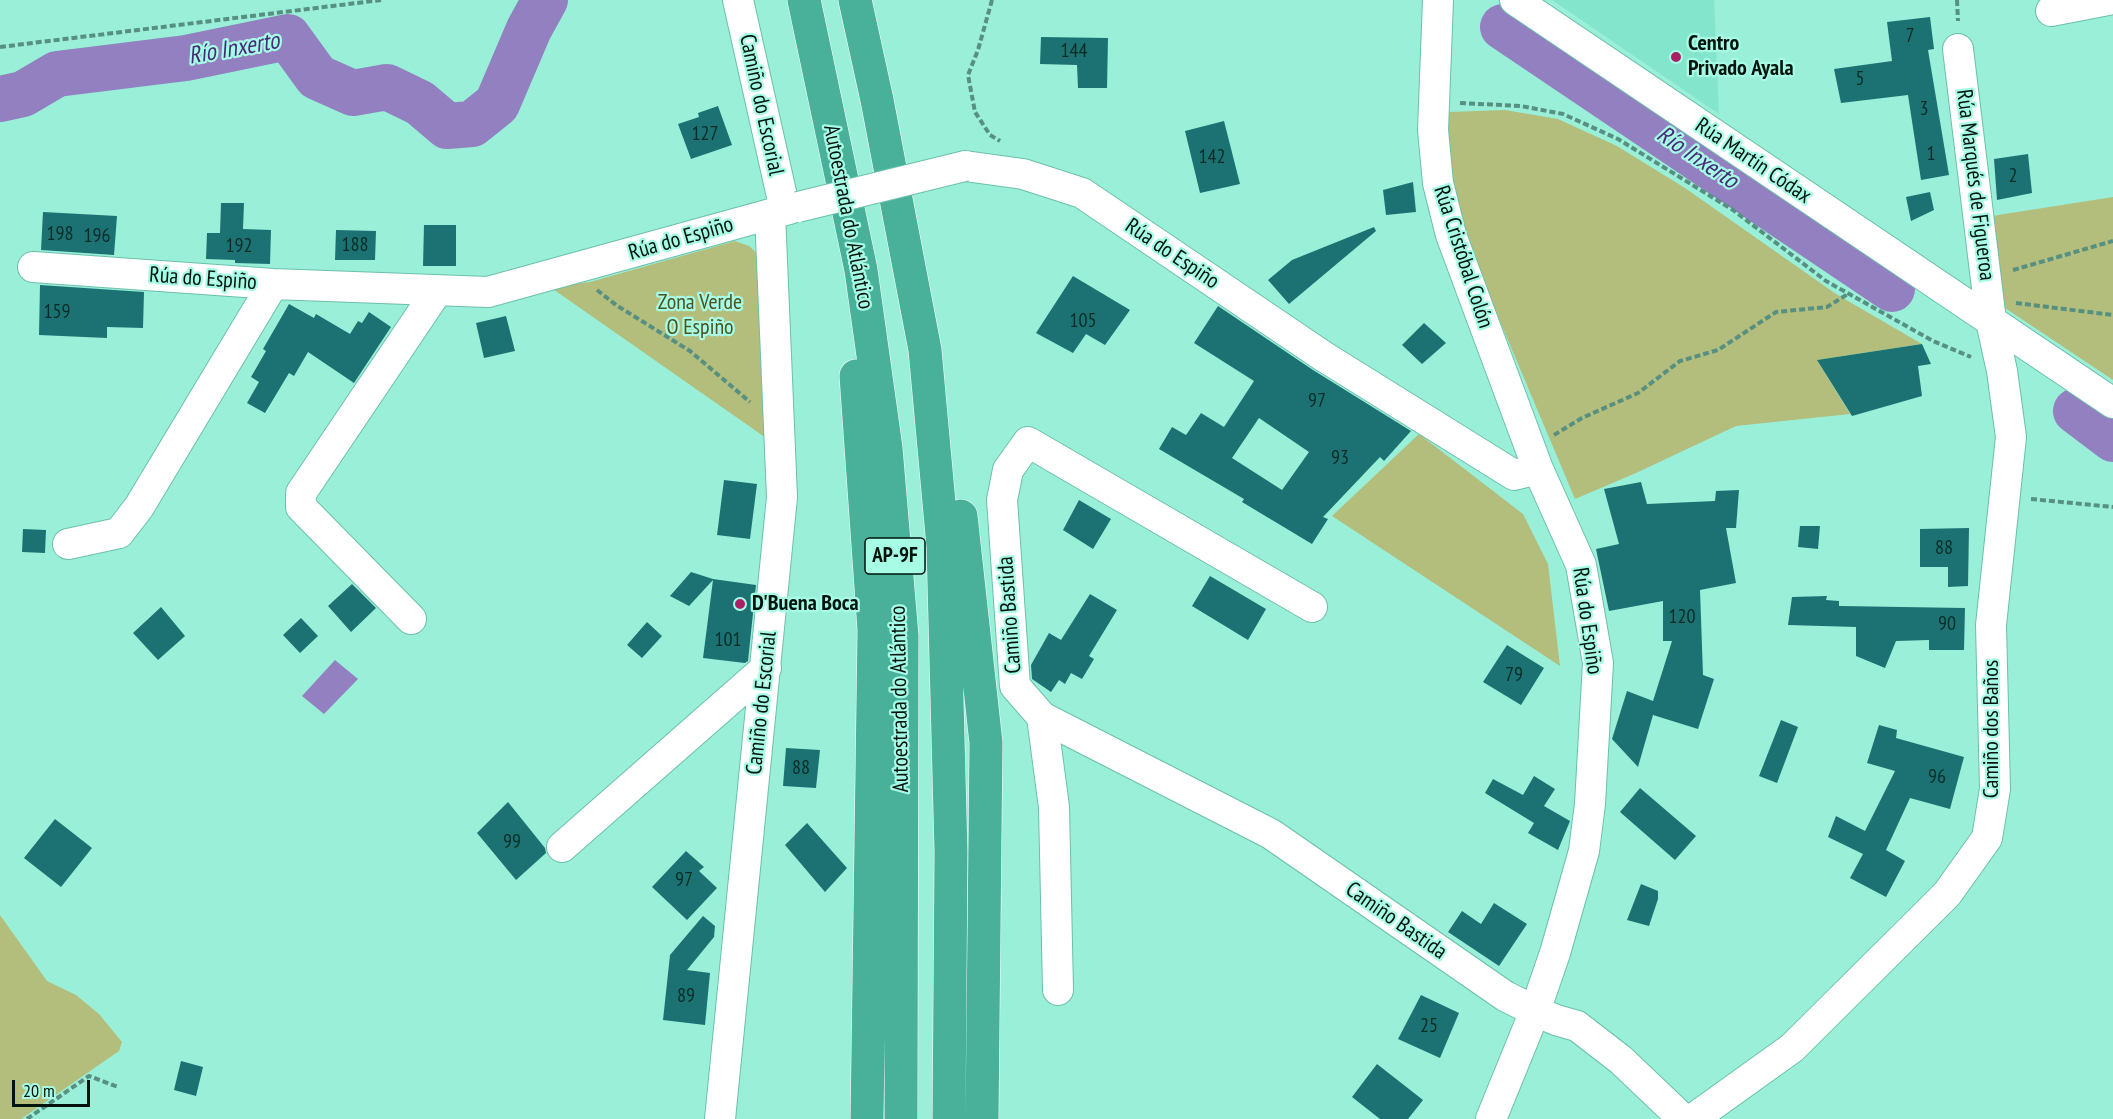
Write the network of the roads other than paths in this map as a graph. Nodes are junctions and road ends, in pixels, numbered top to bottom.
1 (738, 0) edge
2 (804, 0) edge
3 (855, 0) edge
4 (1438, 0) edge
5 (1515, 0) edge
6 (2108, 0) edge
7 (2051, 11) dead end
8 (1958, 49) dead end
9 (784, 210) junction
10 (33, 267) dead end
11 (861, 270) junction
12 (273, 284) junction
13 (437, 291) junction
14 (1989, 299) junction
15 (925, 350) junction
16 (2113, 403) edge
17 (1541, 455) junction
18 (68, 544) dead end
19 (1312, 608) dead end
20 (411, 619) dead end
21 (766, 668) junction
22 (1042, 717) junction
23 (562, 847) dead end
24 (1058, 990) dead end
25 (1535, 1011) junction
26 (720, 1119) edge
27 (867, 1119) edge
28 (901, 1119) edge
29 (949, 1119) edge
30 (982, 1119) edge
31 (1491, 1119) edge
32 (1683, 1119) edge
33 (1693, 1119) edge

1 - 9 street, Camiño do Escorial
2 - 11 highway, Autoestrada do Atlántico / AP-9F
3 - 15 highway, Autoestrada do Atlántico / AP-9F
4 - 17 street, Rúa Cristóbal Colón
5 - 14 street, Rúa Martín Códax
6 - 7 street
8 - 14 street, Rúa Marqués de Figueroa
9 - 13 street, Rúa do Espiño
9 - 17 street, Rúa do Espiño, bridge
9 - 21 street, Camiño do Escorial
10 - 12 street, Rúa do Espiño
11 - 27 highway
11 - 28 highway, Autoestrada do Atlántico / AP-9F
12 - 13 street, Rúa do Espiño
12 - 18 street
13 - 20 street
14 - 16 street, Rúa Martín Códax
14 - 33 street, Camiño dos Baños
15 - 29 highway, Autoestrada do Atlántico / AP-9F
15 - 30 highway
17 - 25 street, Rúa do Espiño
19 - 22 street, Camiño Bastida
21 - 23 street
21 - 26 street, Camiño do Escorial
22 - 24 street
22 - 25 street, Camiño Bastida
25 - 31 street, Rúa do Espiño
25 - 32 street

